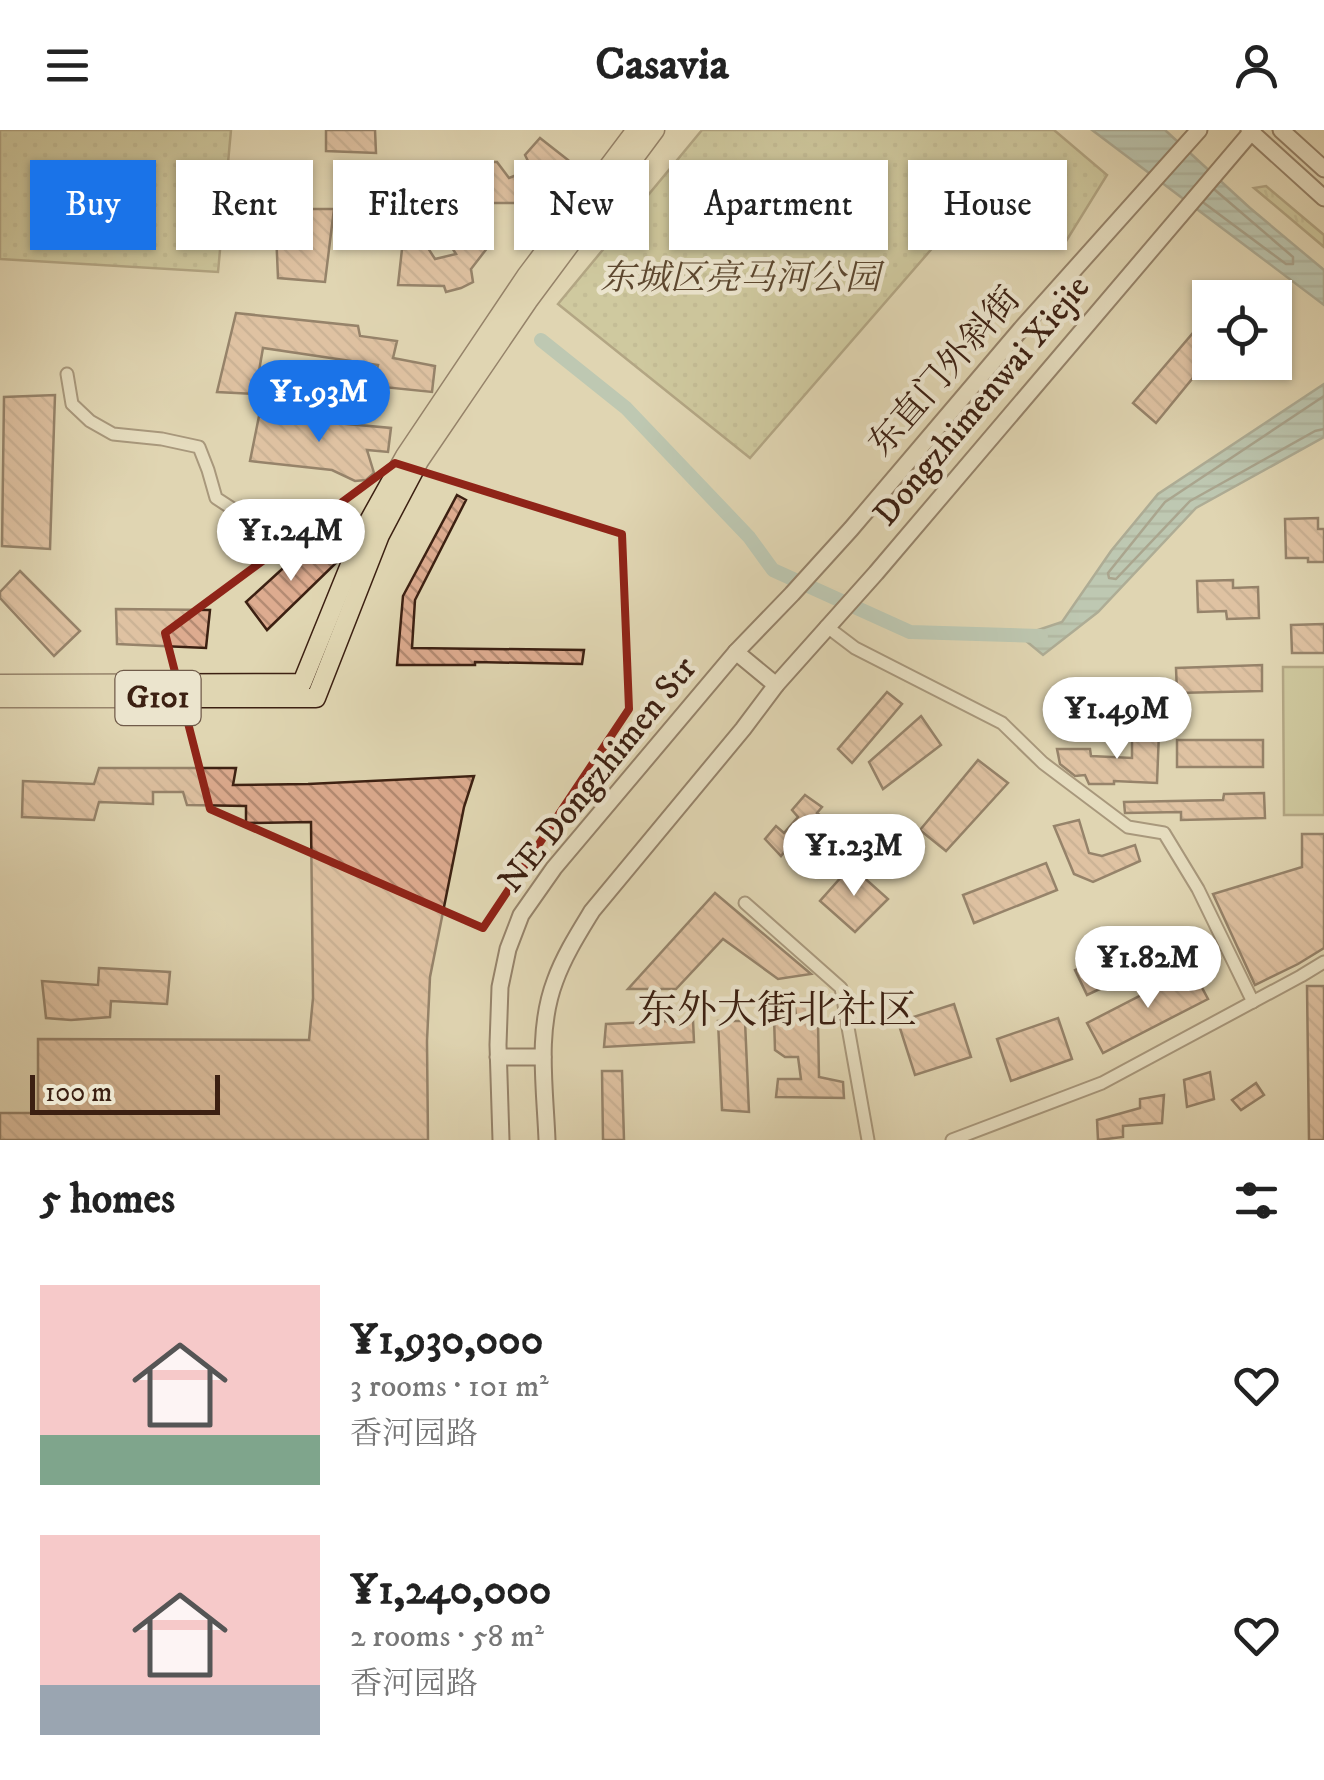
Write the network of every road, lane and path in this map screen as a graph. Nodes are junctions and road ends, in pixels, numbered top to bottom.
1 (636, 130) edge
2 (655, 130) edge
3 (1199, 130) edge
4 (1282, 130) edge
5 (1251, 131) edge
6 (1324, 169) edge
7 (1324, 198) edge
8 (67, 374) dead end
9 (365, 528) junction
10 (826, 626) junction
11 (736, 652) junction
12 (0, 684) edge
13 (776, 685) junction
14 (0, 698) edge
15 (745, 902) dead end
16 (1324, 962) edge
17 (1253, 1002) junction
18 (498, 1057) junction
19 (544, 1057) junction
20 (501, 1140) edge
21 (547, 1140) edge
22 (868, 1140) edge
23 (952, 1140) edge

1 - 9 highway, G101
2 - 14 highway, G101
3 - 11 main road, 东直门外斜街
4 - 6 main road
5 - 7 main road
5 - 10 main road, Dongzhimenwai Xiejie
8 - 9 street
9 - 12 highway, G101
10 - 13 main road
10 - 17 street
11 - 13 main road
11 - 18 main road, NE Dongzhimen Str
13 - 19 main road
15 - 22 street
16 - 17 street
17 - 23 street
18 - 19 main road
18 - 20 main road
19 - 21 main road

